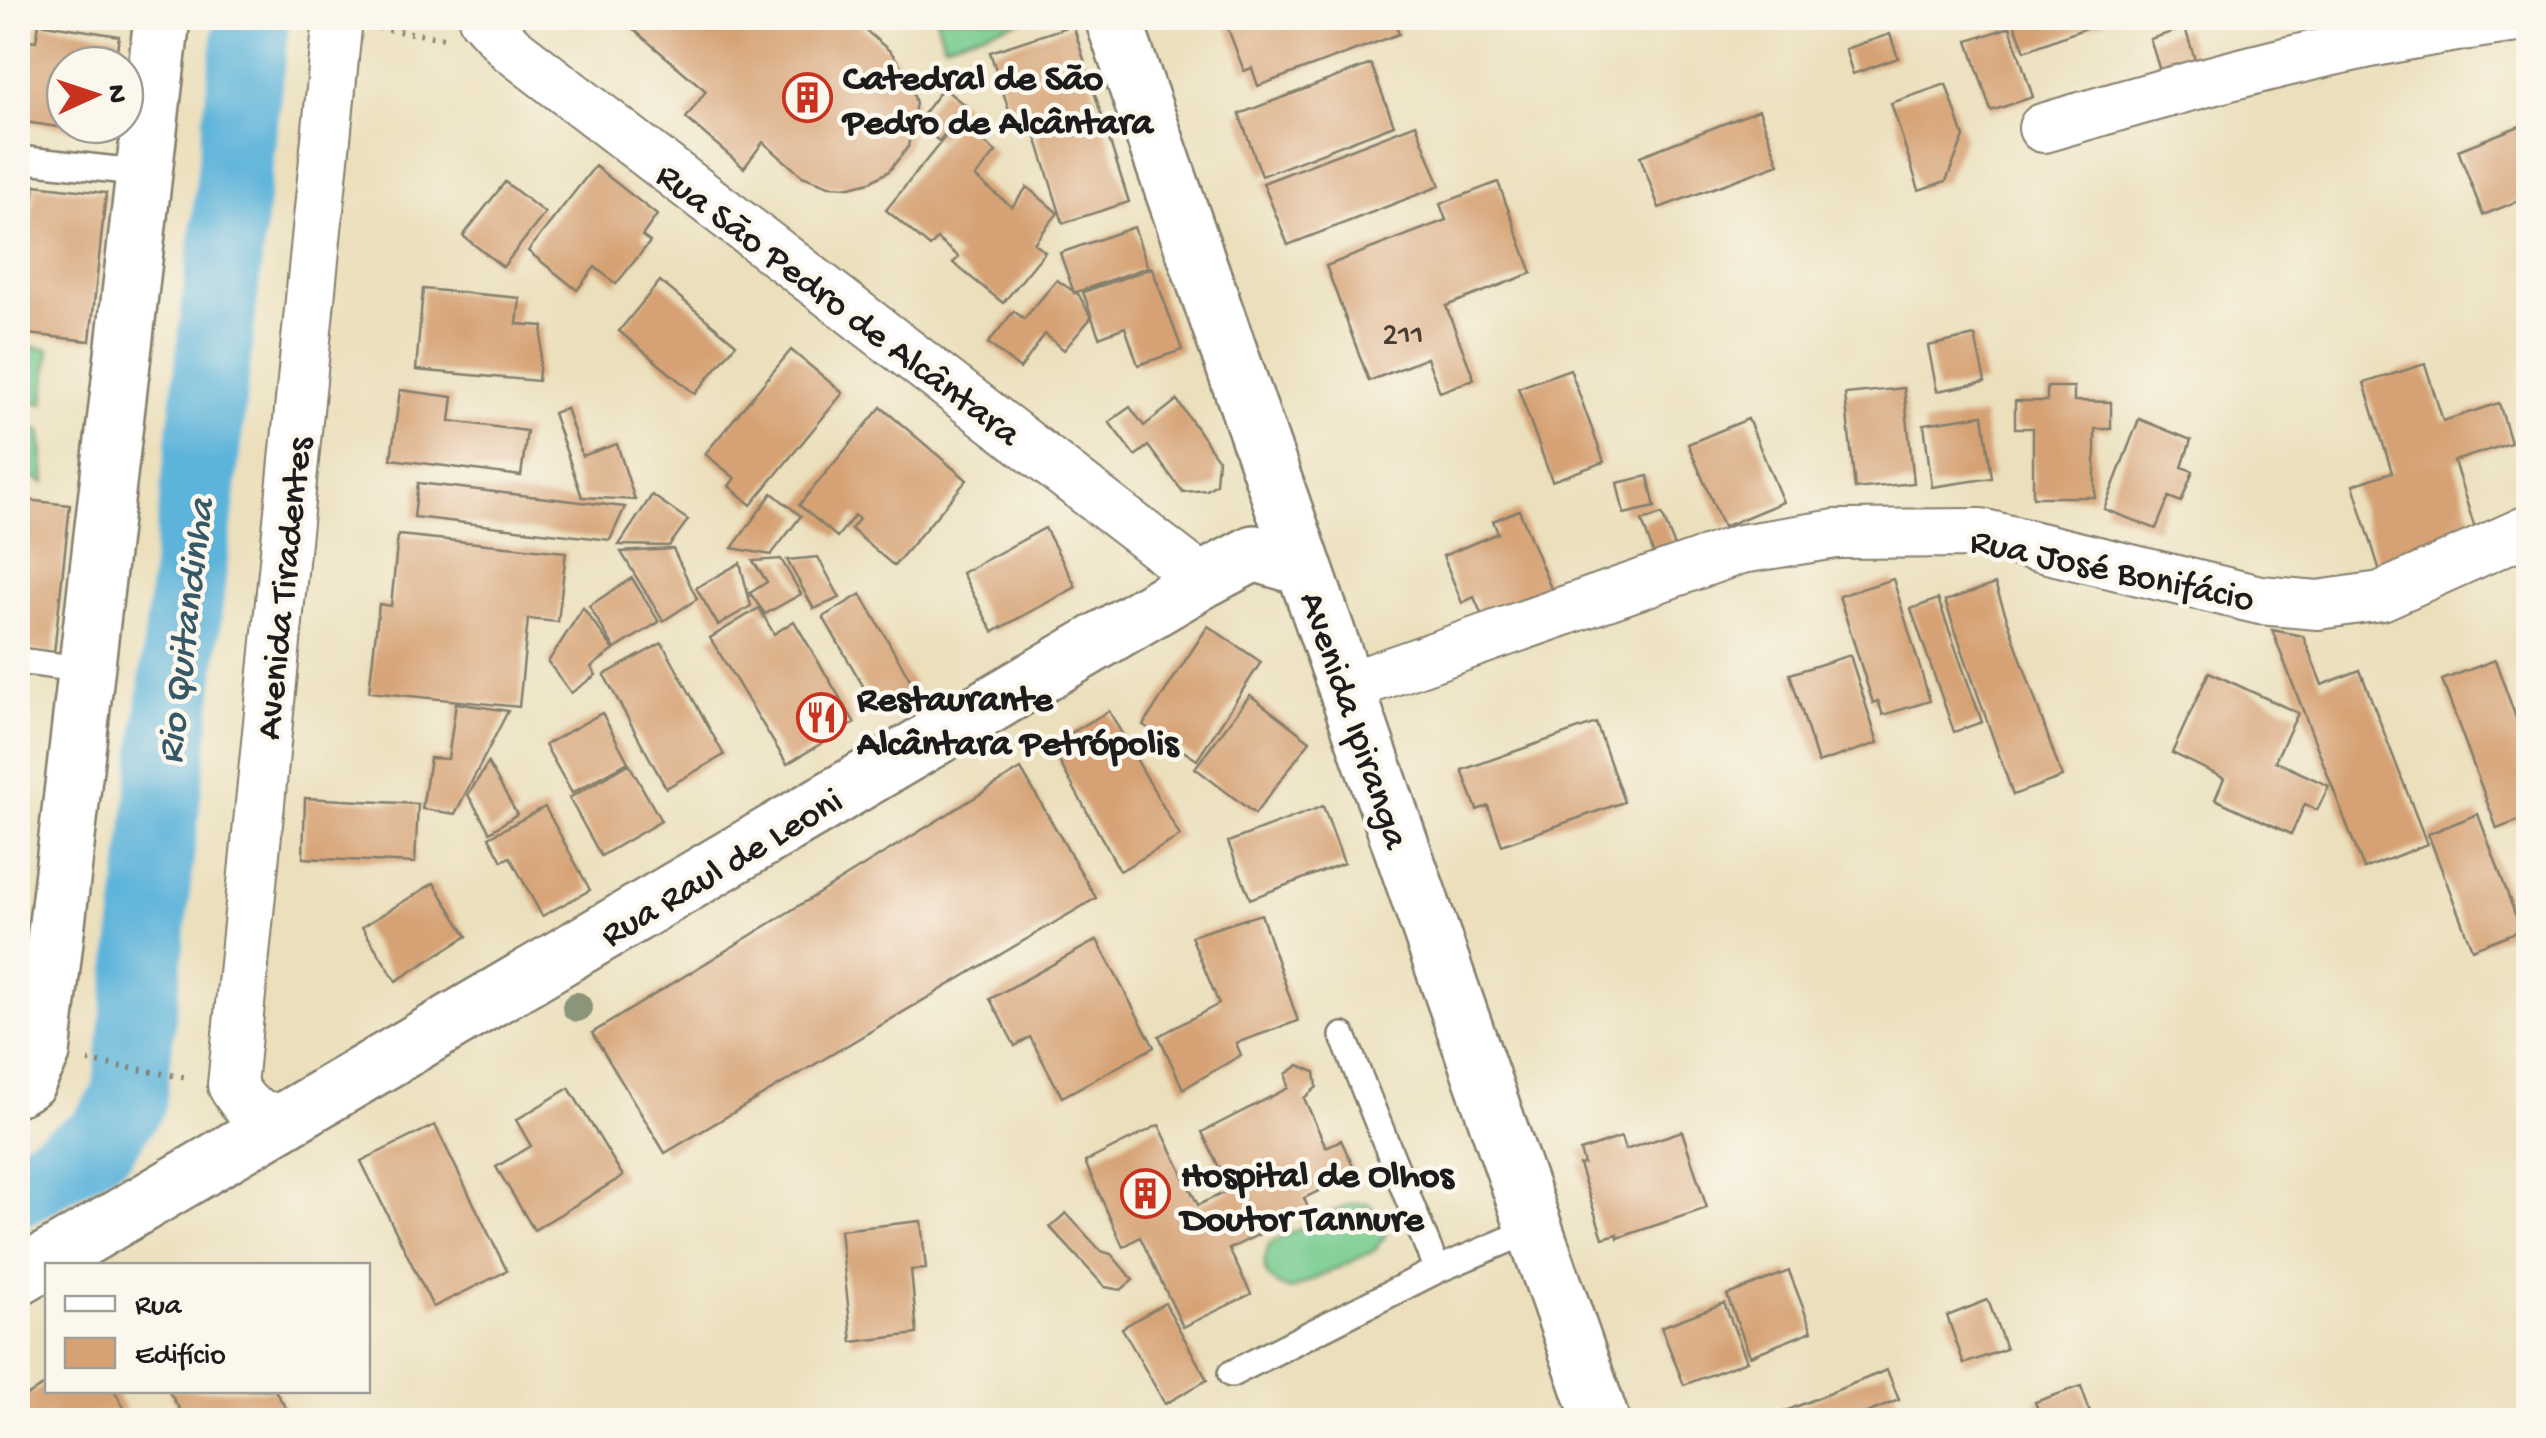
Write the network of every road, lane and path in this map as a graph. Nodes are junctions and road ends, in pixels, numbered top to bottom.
1 (162, 18) edge
2 (1112, 18) edge
3 (2518, 18) edge
4 (337, 20) edge
5 (496, 33) edge
6 (2043, 128) dead end
7 (18, 160) edge
8 (144, 173) junction
9 (2528, 530) edge
10 (1279, 560) junction
11 (1203, 580) junction
12 (18, 662) edge
13 (87, 670) junction
14 (1347, 687) junction
15 (1343, 1036) dead end
16 (30, 1070) edge
17 (232, 1085) junction
18 (290, 1118) junction
19 (1534, 1229) junction
20 (1437, 1270) junction
21 (18, 1277) edge
22 (1231, 1374) dead end
23 (1601, 1420) edge

1 - 8 main road
2 - 10 main road, Avenida Ipiranga
3 - 6 street
4 - 5 path
4 - 17 street, Avenida Tiradentes
5 - 11 street, Rua São Pedro de Alcântara
7 - 8 lane
8 - 13 main road
9 - 14 street, Rua José Bonifácio
10 - 11 main road, Rua Raul de Leoni
10 - 14 main road, Avenida Ipiranga
11 - 18 main road, Rua Raul de Leoni
12 - 13 lane
13 - 16 main road
14 - 19 main road, Avenida Ipiranga
15 - 20 lane
16 - 17 path
17 - 18 street
18 - 21 main road, Rua Raul de Leoni
19 - 20 lane
19 - 23 main road, Avenida Ipiranga
20 - 22 lane

